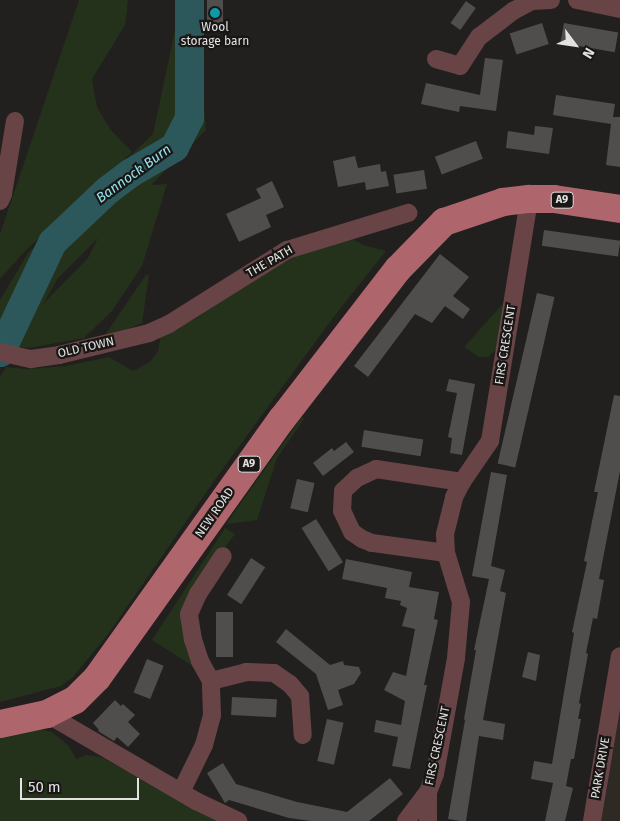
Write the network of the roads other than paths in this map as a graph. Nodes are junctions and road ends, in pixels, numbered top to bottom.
1 (551, 0) edge
2 (577, 0) edge
3 (532, 1) edge
4 (620, 8) edge
5 (436, 59) dead end
6 (15, 121) dead end
7 (0, 201) edge
8 (516, 201) junction
9 (620, 209) edge
10 (408, 214) dead end
11 (169, 324) joint
12 (4, 354) edge
13 (462, 482) junction
14 (446, 553) junction
15 (223, 556) dead end
16 (620, 656) edge
17 (212, 681) junction
18 (48, 714) junction
19 (0, 724) edge
20 (304, 735) dead end
21 (181, 792) junction
22 (428, 792) junction
23 (238, 821) edge
24 (406, 821) edge
25 (428, 821) edge
26 (592, 821) edge

1 - 3 street
2 - 4 street
3 - 5 street
6 - 7 street
8 - 9 main road, A9
8 - 13 street, FIRS CRESCENT
8 - 18 main road, NEW ROAD / A9
10 - 11 street, THE PATH
11 - 12 street, OLD TOWN
13 - 14 street, FIRS CRESCENT
13 - 14 street
14 - 22 street, FIRS CRESCENT
15 - 17 street
16 - 26 street, PARK DRIVE
17 - 20 street
17 - 21 street
18 - 19 main road, NEW ROAD / A9
18 - 21 street
21 - 23 street
22 - 24 street, FIRS CRESCENT
22 - 25 street, FIRS CRESCENT

